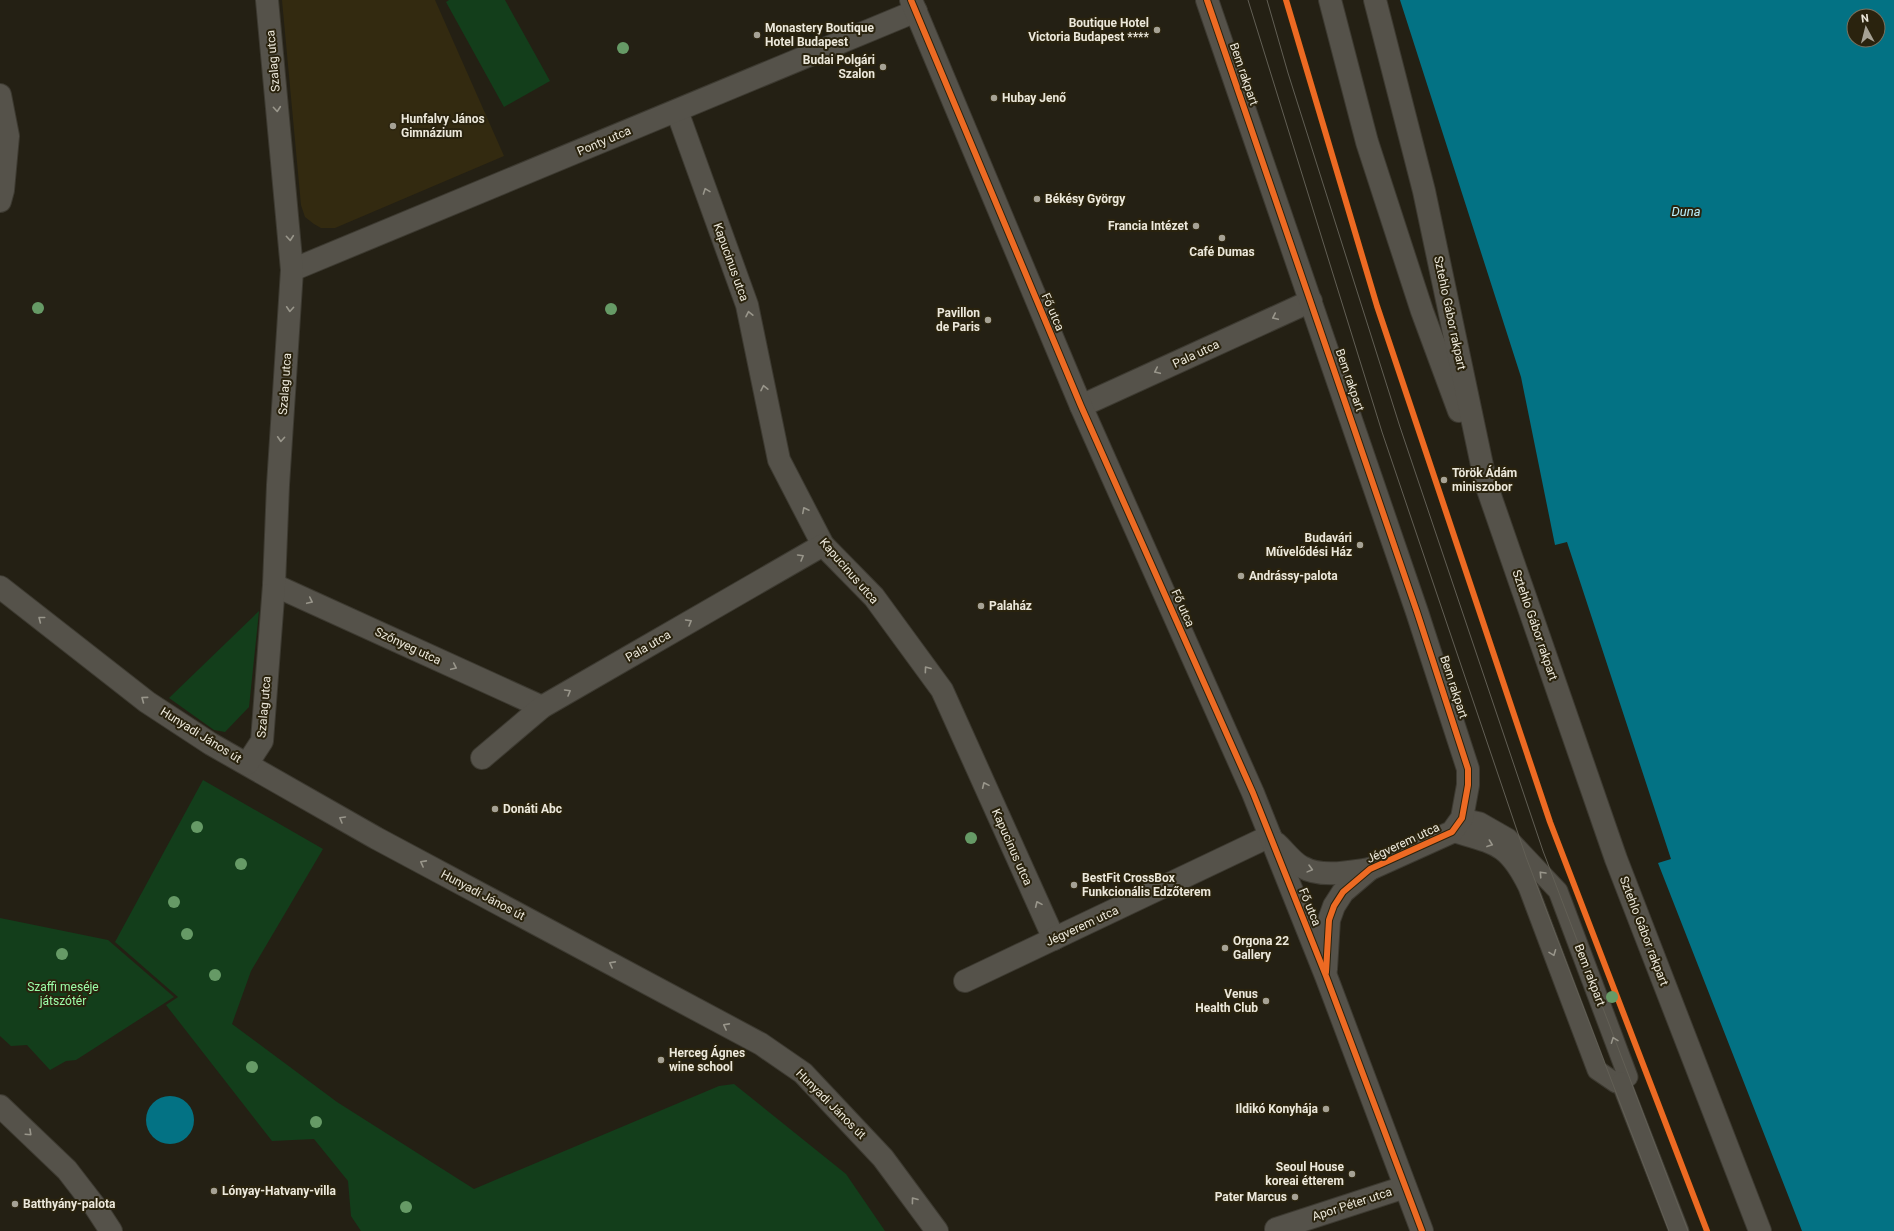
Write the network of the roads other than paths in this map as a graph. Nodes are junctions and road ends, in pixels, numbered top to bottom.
1 (267, 0) edge
2 (1207, 0) edge
3 (1330, 0) edge
4 (1375, 0) edge
5 (913, 5) edge
6 (0, 95) edge
7 (677, 110) junction
8 (0, 201) edge
9 (292, 270) junction
10 (1311, 301) junction
11 (1081, 406) junction
12 (1486, 484) junction
13 (823, 545) junction
14 (274, 585) junction
15 (0, 587) edge
16 (542, 707) junction
17 (482, 758) dead end
18 (247, 764) junction
19 (1457, 825) junction
20 (1270, 836) junction
21 (1370, 869) junction
22 (1054, 939) junction
23 (1326, 976) junction
24 (965, 981) dead end
25 (1621, 1082) junction
26 (0, 1106) edge
27 (1405, 1187) junction
28 (1276, 1229) dead end
29 (111, 1231) edge
30 (937, 1231) edge
31 (1422, 1231) edge
32 (1679, 1231) edge
33 (1760, 1231) edge

1 -> 9 street, Szalag utca
2 - 10 street, Bem rakpart
3 - 12 street
4 - 12 street, Sztehlo Gábor rakpart
5 - 7 street, Ponty utca
5 - 11 street, Fő utca
6 - 8 street
7 - 9 street, Ponty utca
13 -> 7 street, Kapucinus utca
9 -> 14 street, Szalag utca
10 -> 11 street, Pala utca
10 - 19 street, Bem rakpart
11 - 20 street, Fő utca
12 - 33 street, Sztehlo Gábor rakpart
16 -> 13 street, Pala utca
22 -> 13 street, Kapucinus utca
14 -> 16 street, Szőnyeg utca
14 - 18 street, Szalag utca
18 -> 15 street, Hunyadi János út
16 - 17 street, Pala utca
30 -> 18 street, Hunyadi János út
19 - 21 street, Jégverem utca
19 -> 25 lane
25 -> 19 lane, Bem rakpart
20 -> 21 street, Jégverem utca
20 - 22 street, Jégverem utca
20 - 23 street, Fő utca
21 - 23 street, Jégverem utca
22 - 24 street, Jégverem utca
23 - 27 street, Fő utca
25 - 32 lane
26 -> 29 street
27 - 28 street, Apor Péter utca
27 - 31 street, Fő utca

